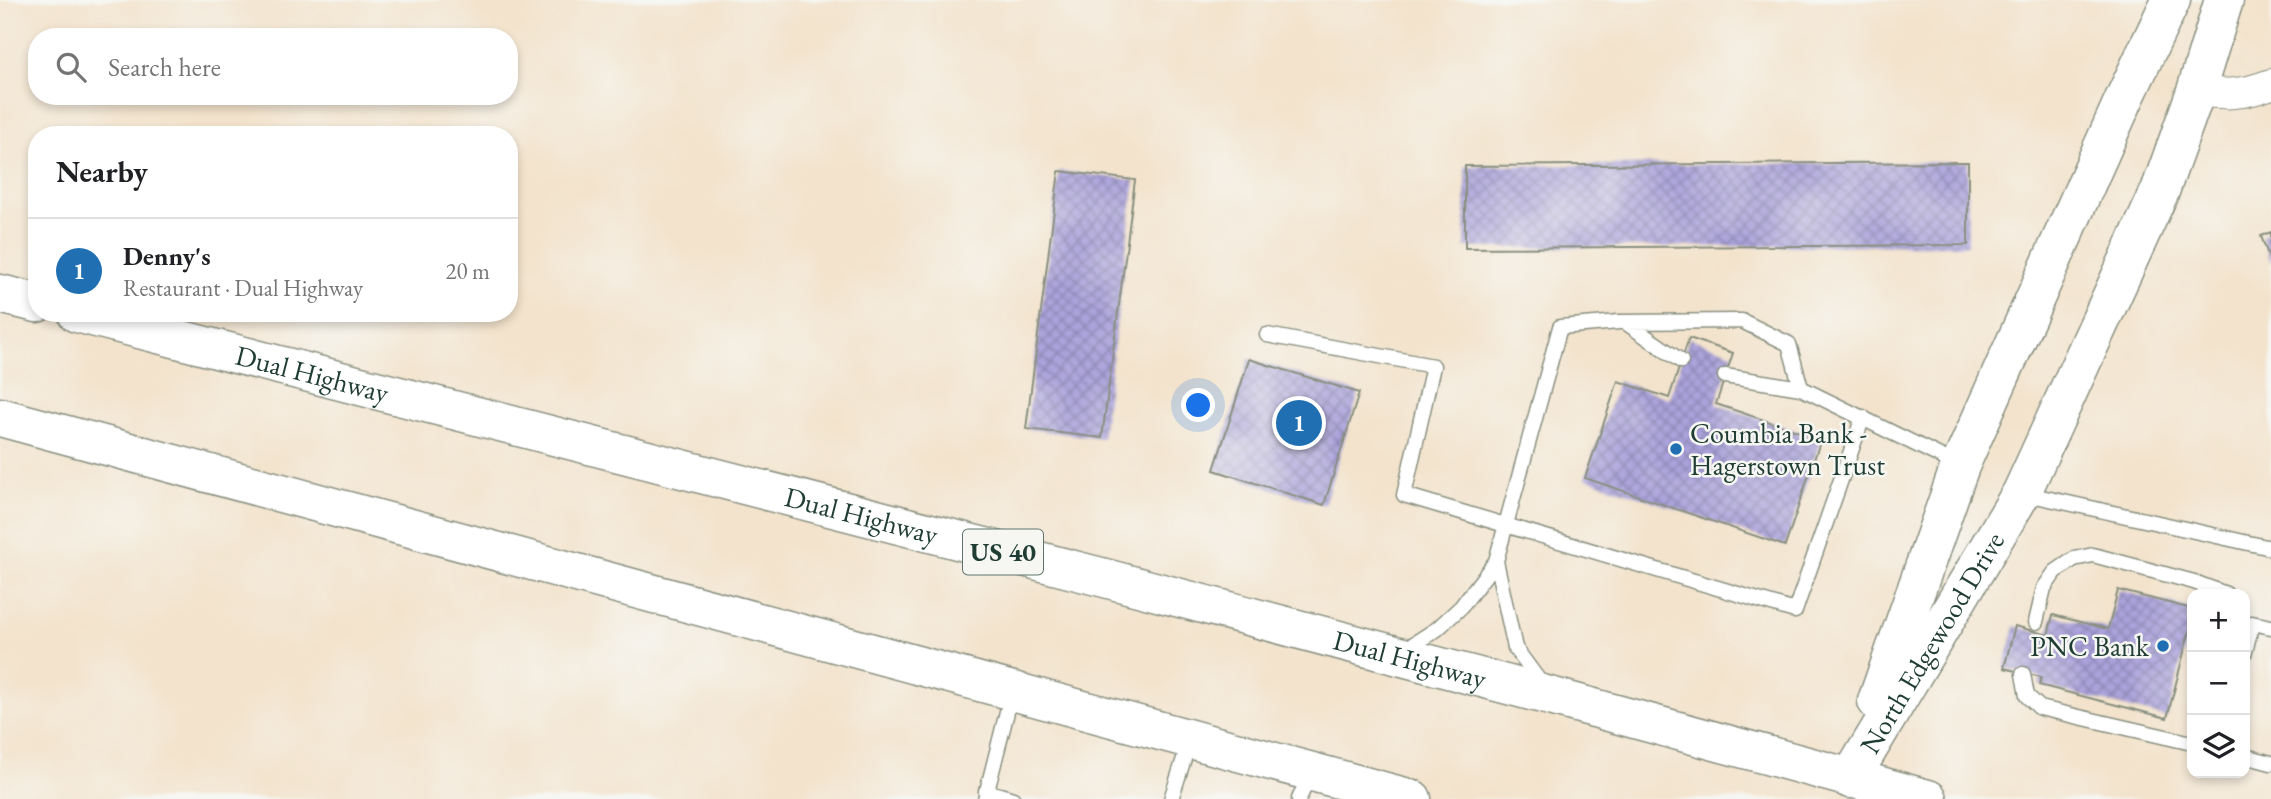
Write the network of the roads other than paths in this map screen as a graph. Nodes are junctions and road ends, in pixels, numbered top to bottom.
1 (2171, 0) edge
2 (2224, 0) edge
3 (2271, 84) edge
4 (2196, 90) junction
5 (0, 293) edge
6 (28, 301) edge
7 (111, 322) edge
8 (1625, 322) junction
9 (1267, 335) dead end
10 (1681, 361) dead end
11 (1725, 376) dead end
12 (1801, 388) junction
13 (0, 417) edge
14 (1863, 417) junction
15 (1959, 466) junction
16 (2022, 492) junction
17 (1506, 525) junction
18 (2271, 548) edge
19 (1496, 561) junction
20 (2213, 589) edge
21 (2250, 618) edge
22 (2036, 622) dead end
23 (2271, 627) edge
24 (1396, 656) junction
25 (2023, 674) dead end
26 (1012, 691) junction
27 (1550, 696) junction
28 (1190, 740) junction
29 (2187, 742) edge
30 (2250, 757) edge
31 (2271, 763) edge
32 (1305, 786) edge
33 (1846, 789) edge
34 (986, 795) edge
35 (1013, 799) edge
36 (1171, 799) edge
37 (1412, 799) edge
38 (1928, 799) edge

1 - 15 main road, North Edgewood Drive
2 - 4 main road, North Edgewood Drive
3 - 4 street
4 - 16 main road, North Edgewood Drive
5 - 6 main road
7 - 24 main road, Dual Highway / US 40
8 - 10 lane
8 - 12 lane
8 - 17 lane
9 - 17 lane
11 - 12 lane
12 - 14 lane
13 - 26 main road
14 - 15 lane
14 - 17 lane
15 - 33 main road, North Edgewood Drive
16 - 18 lane
16 - 33 main road, North Edgewood Drive
17 - 19 lane
19 - 24 lane
19 - 27 lane
20 - 22 lane
21 - 23 lane
24 - 27 main road, Dual Highway / US 40
25 - 29 lane
26 - 28 main road
26 - 34 lane
27 - 33 main road, Dual Highway / US 40
28 - 32 main road
28 - 36 lane
30 - 31 lane
32 - 37 main road
33 - 38 main road, Dual Highway / US 40
34 - 35 lane

